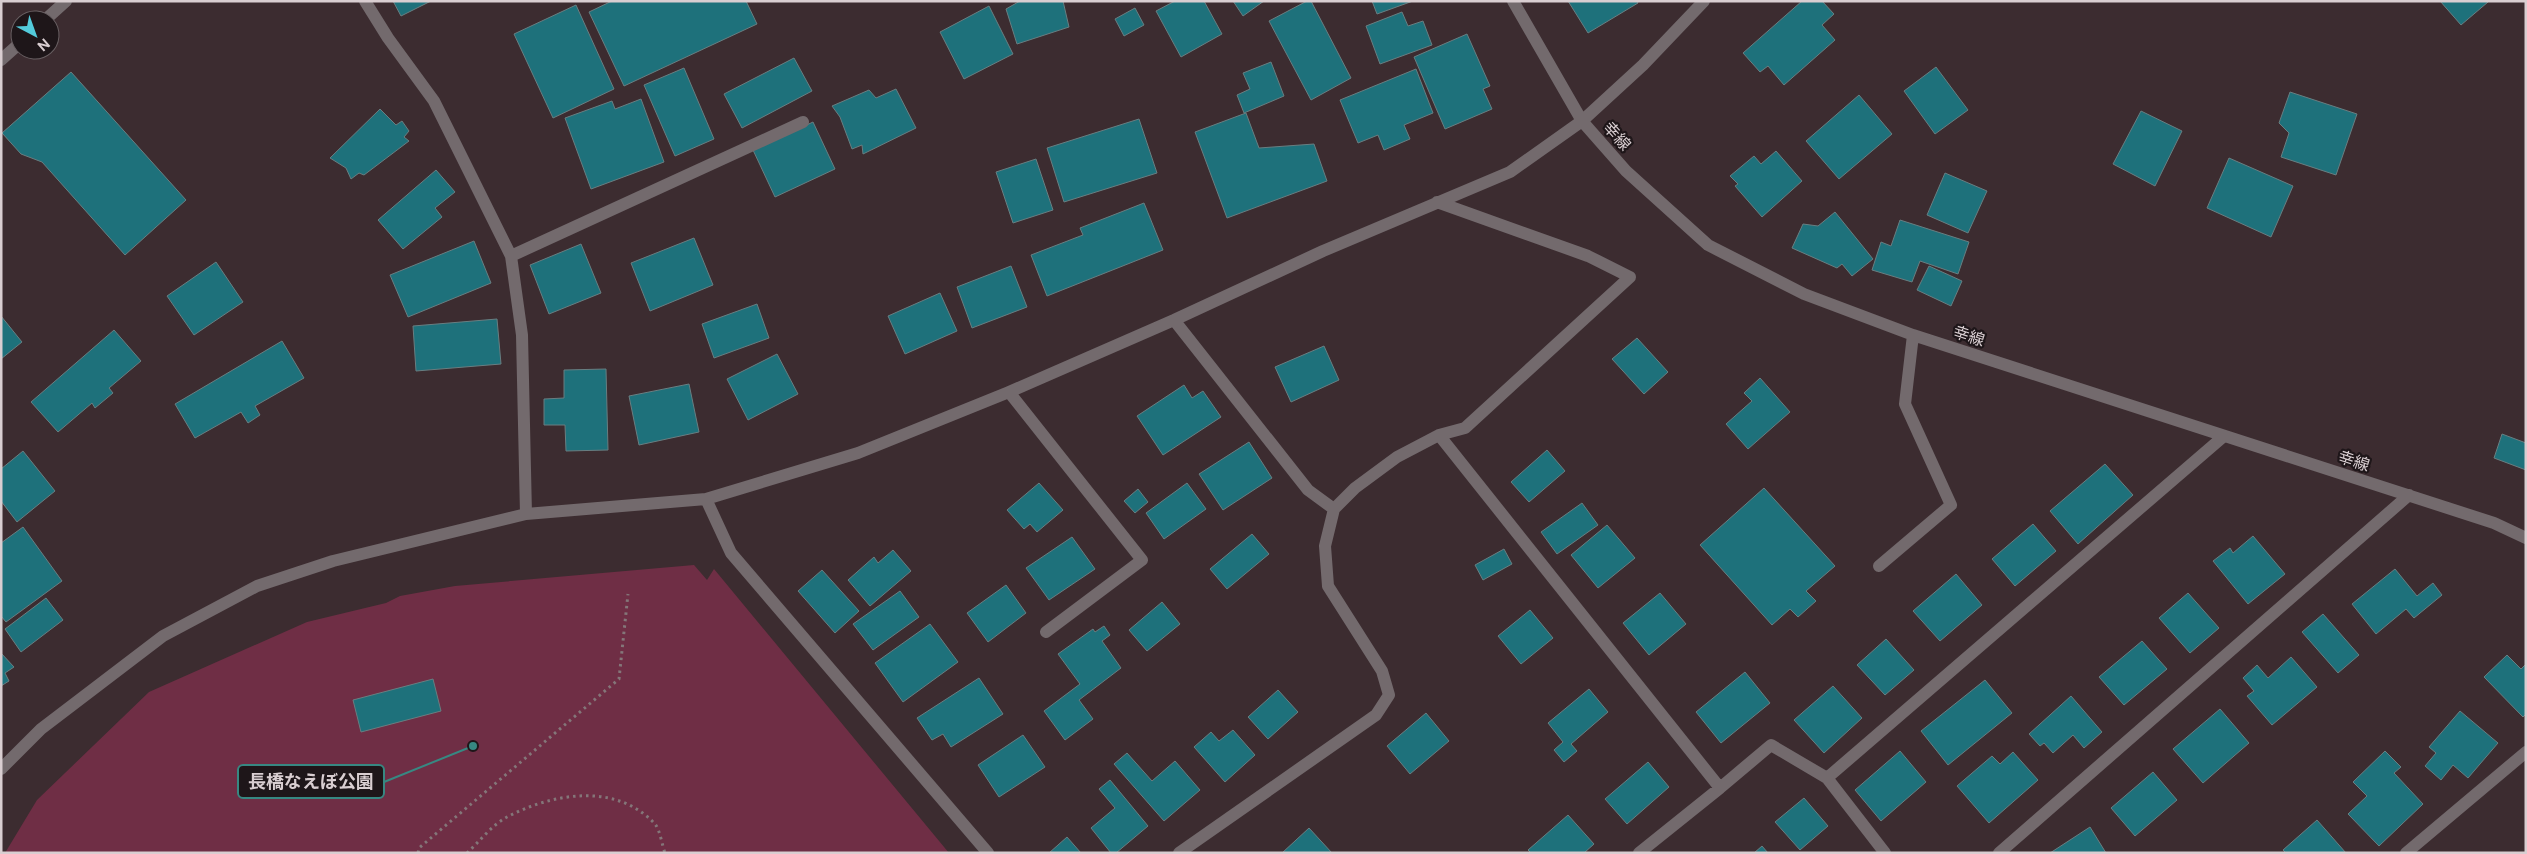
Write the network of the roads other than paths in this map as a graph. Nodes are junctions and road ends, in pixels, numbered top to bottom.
1 (66, 1) edge
2 (365, 1) edge
3 (1513, 1) edge
4 (1704, 1) edge
5 (56, 10) edge
6 (803, 122) dead end
7 (1582, 122) junction
8 (1437, 202) junction
9 (511, 256) junction
10 (1174, 320) junction
11 (1913, 335) junction
12 (1009, 392) junction
13 (1439, 435) junction
14 (2224, 436) junction
15 (2409, 495) junction
16 (706, 499) junction
17 (1334, 509) junction
18 (526, 514) junction
19 (2526, 538) edge
20 (1879, 566) dead end
21 (1046, 632) dead end
22 (2526, 752) edge
23 (1, 769) edge
24 (1827, 778) junction
25 (1720, 788) junction
26 (988, 853) edge
27 (1179, 853) edge
28 (1639, 853) edge
29 (1886, 853) edge
30 (1999, 853) edge
31 (2406, 853) edge

1 - 5 street
2 - 9 street
3 - 7 street, 幸線
4 - 7 street
6 - 9 street
7 - 8 street
7 - 11 street, 幸線
8 - 10 street
8 - 13 street
9 - 18 street
10 - 12 street
10 - 17 street
11 - 14 street, 幸線
11 - 20 street
12 - 16 street
12 - 21 street
13 - 17 street
13 - 25 street
14 - 15 street, 幸線
14 - 24 street
15 - 19 street, 幸線
15 - 30 street
16 - 18 street
16 - 26 street
17 - 27 street
18 - 23 street
22 - 31 street
24 - 25 street
24 - 29 street
25 - 28 street

